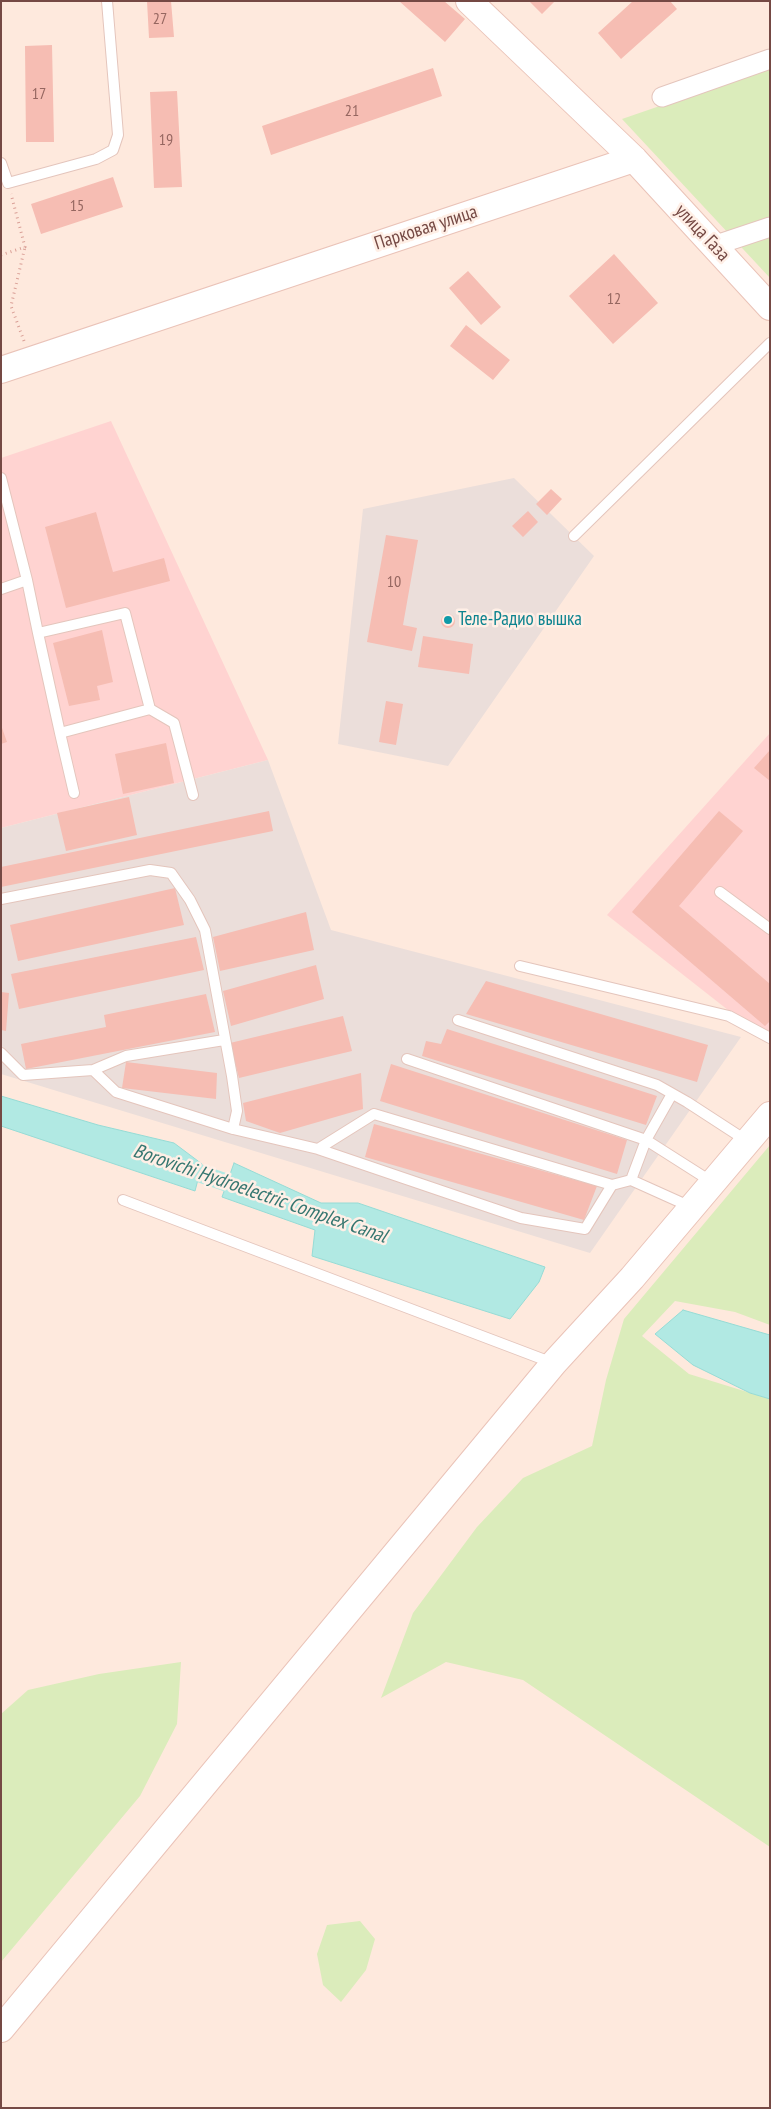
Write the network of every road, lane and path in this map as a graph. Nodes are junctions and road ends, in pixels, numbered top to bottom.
1 (107, 1) edge
2 (468, 1) edge
3 (770, 59) edge
4 (662, 97) dead end
5 (634, 159) junction
6 (1, 163) edge
7 (8, 183) junction
8 (770, 227) edge
9 (713, 246) junction
10 (25, 248) junction
11 (1, 255) edge
12 (770, 307) edge
13 (770, 343) edge
14 (31, 360) junction
15 (1, 370) edge
16 (1, 478) edge
17 (574, 536) dead end
18 (27, 580) junction
19 (1, 589) edge
20 (38, 633) junction
21 (150, 709) junction
22 (60, 733) junction
23 (74, 793) dead end
24 (193, 795) dead end
25 (720, 892) dead end
26 (1, 899) edge
27 (770, 929) edge
28 (520, 966) dead end
29 (458, 1020) dead end
30 (770, 1038) edge
31 (224, 1040) junction
32 (1, 1053) edge
33 (407, 1059) dead end
34 (93, 1070) junction
35 (672, 1094) junction
36 (770, 1115) edge
37 (233, 1129) junction
38 (646, 1140) junction
39 (748, 1141) junction
40 (318, 1149) junction
41 (631, 1180) junction
42 (713, 1182) junction
43 (612, 1185) junction
44 (123, 1200) dead end
45 (692, 1207) junction
46 (554, 1363) junction
47 (1, 2029) edge

1 - 7 lane
2 - 5 main road
3 - 4 street
5 - 9 main road, улица Газа
5 - 14 main road, Парковая улица
6 - 7 lane
7 - 10 path
8 - 9 street
9 - 12 main road, улица Газа
10 - 11 path
10 - 14 path
13 - 17 lane
14 - 15 main road, Парковая улица
16 - 18 lane
18 - 19 lane
18 - 20 lane
20 - 21 lane
20 - 22 lane
21 - 22 lane
21 - 24 lane
22 - 23 lane
25 - 27 lane
26 - 31 lane
28 - 30 lane
29 - 35 lane
31 - 34 lane
31 - 37 lane
32 - 34 lane
33 - 38 lane
34 - 37 lane
35 - 38 lane
35 - 39 lane
36 - 39 main road
37 - 40 lane
38 - 41 lane
38 - 42 lane
39 - 42 main road
40 - 43 lane
40 - 43 lane
41 - 43 lane
41 - 45 lane
42 - 45 main road
44 - 46 lane
45 - 46 main road
46 - 47 main road

